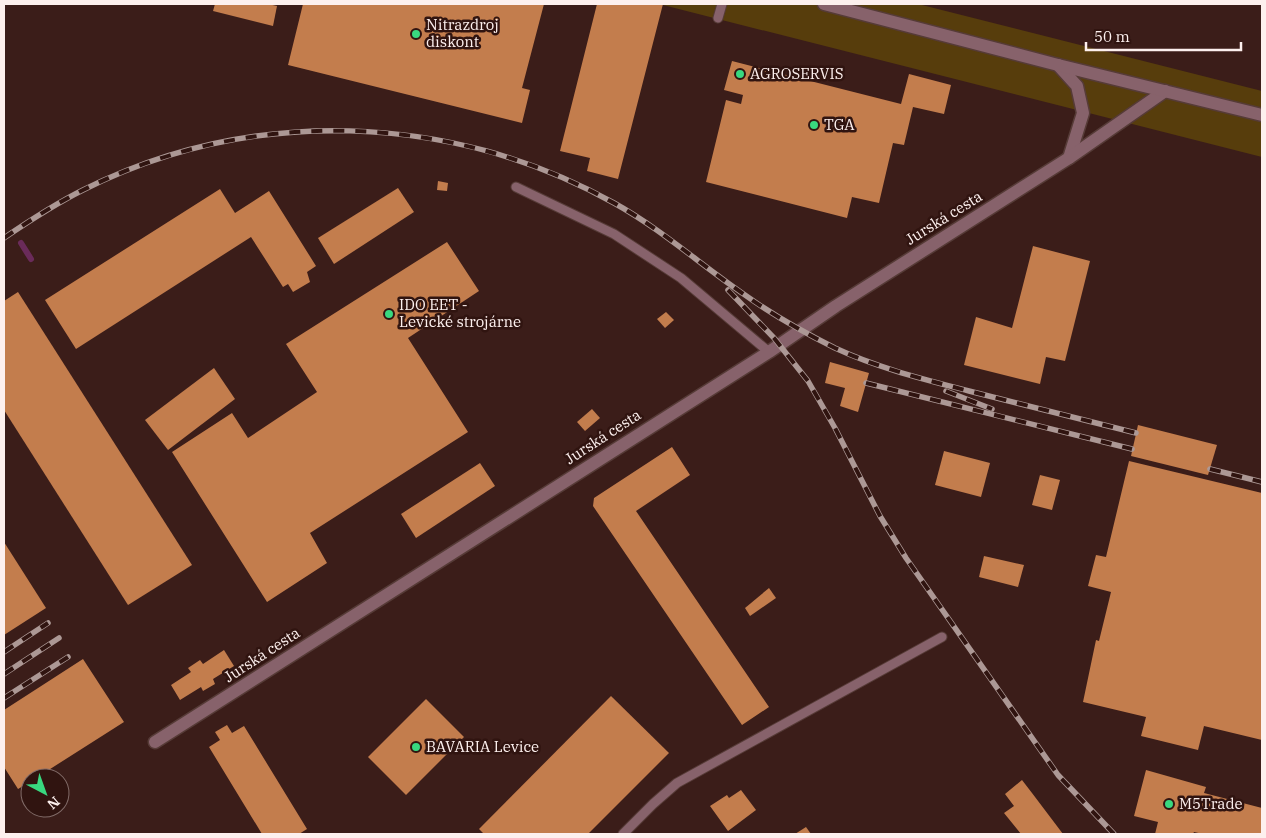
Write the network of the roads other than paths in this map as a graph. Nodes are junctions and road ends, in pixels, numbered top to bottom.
1 (722, 4) edge
2 (824, 4) edge
3 (718, 18) dead end
4 (1058, 65) junction
5 (1165, 91) junction
6 (1262, 115) edge
7 (1068, 158) junction
8 (516, 187) dead end
9 (768, 352) junction
10 (942, 637) dead end
11 (154, 742) dead end
12 (623, 834) edge

1 - 3 lane
2 - 4 street
4 - 5 street
4 - 7 street
5 - 6 street
5 - 7 street, Jurská cesta
7 - 9 street, Jurská cesta
8 - 9 lane
9 - 11 street, Jurská cesta
10 - 12 lane

